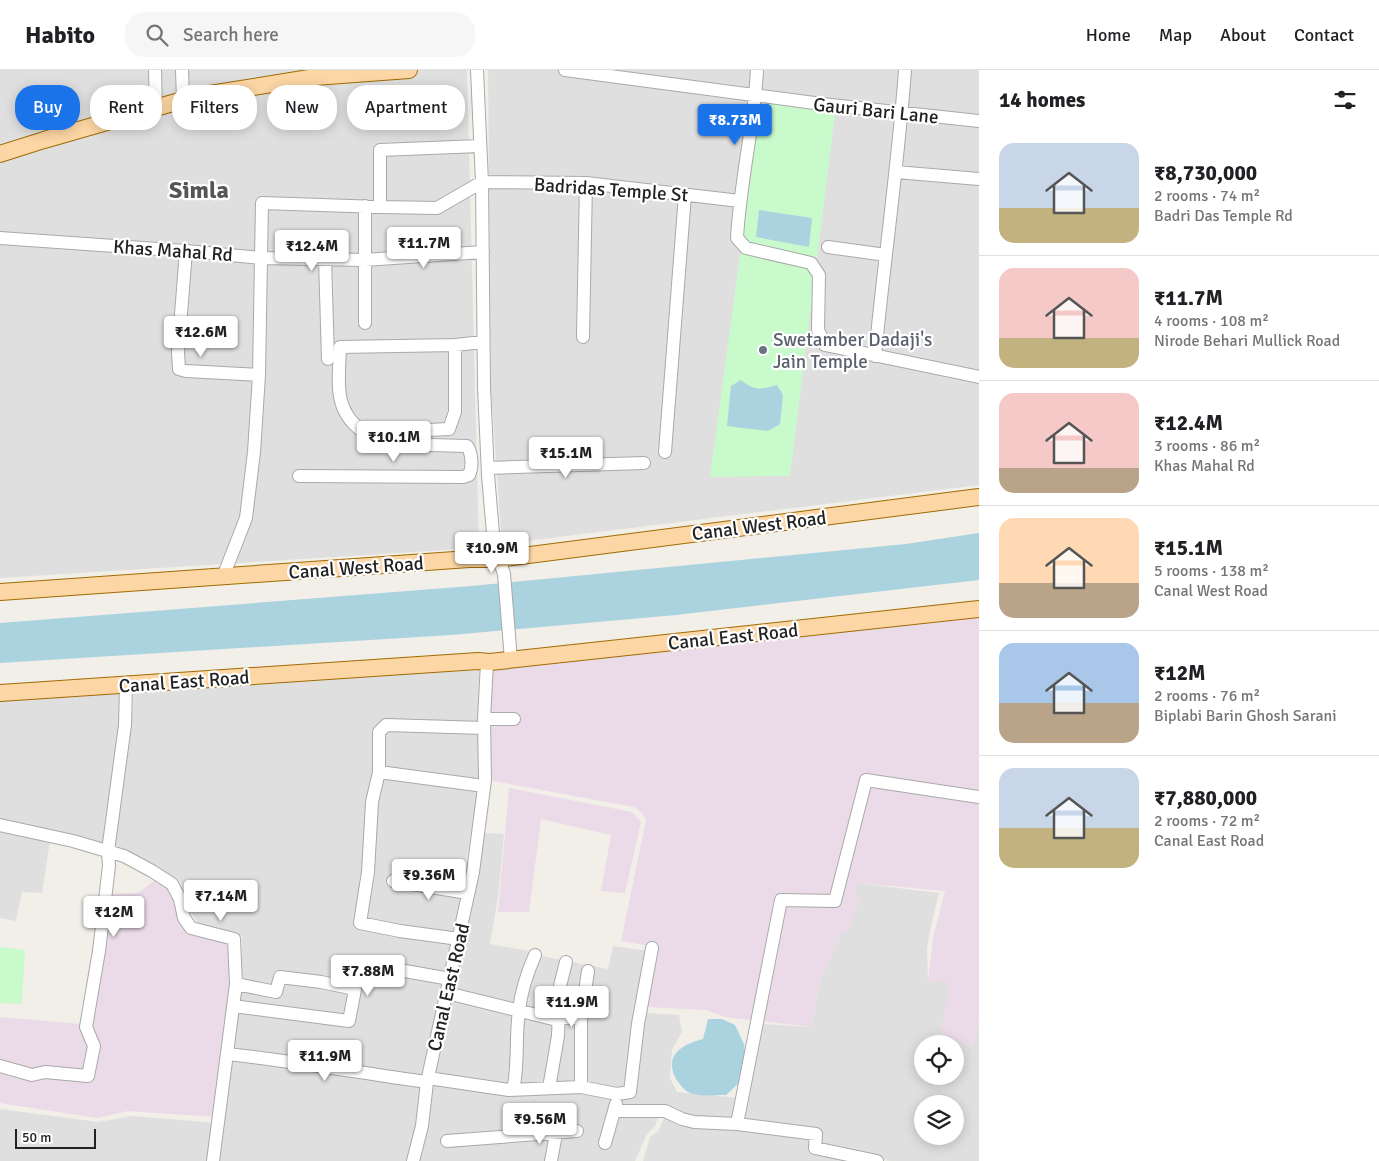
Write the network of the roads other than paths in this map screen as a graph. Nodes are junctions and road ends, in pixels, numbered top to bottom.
1 (155, 70) edge
2 (182, 70) edge
3 (409, 70) edge
4 (478, 70) edge
5 (565, 70) edge
6 (757, 70) edge
7 (905, 70) edge
8 (155, 85) edge
9 (182, 85) edge
10 (257, 86) edge
11 (756, 95) junction
12 (902, 113) junction
13 (979, 121) edge
14 (90, 127) edge
15 (480, 146) junction
16 (0, 154) edge
17 (896, 172) junction
18 (979, 179) edge
19 (482, 182) junction
20 (586, 183) junction
21 (684, 194) junction
22 (740, 200) junction
23 (365, 206) junction
24 (380, 206) junction
25 (0, 238) edge
26 (828, 247) dead end
27 (186, 251) junction
28 (483, 252) junction
29 (886, 255) junction
30 (261, 258) junction
31 (325, 259) junction
32 (364, 260) junction
33 (366, 323) dead end
34 (583, 337) dead end
35 (455, 345) junction
36 (483, 345) junction
37 (876, 356) junction
38 (328, 359) dead end
39 (259, 375) junction
40 (979, 377) edge
41 (430, 445) dead end
42 (487, 450) junction
43 (471, 451) junction
44 (665, 452) dead end
45 (644, 463) dead end
46 (488, 472) junction
47 (469, 475) junction
48 (300, 476) dead end
49 (979, 497) edge
50 (501, 566) junction
51 (223, 577) junction
52 (0, 592) edge
53 (979, 609) edge
54 (510, 652) junction
55 (487, 662) junction
56 (126, 685) junction
57 (0, 693) edge
58 (514, 719) dead end
59 (484, 724) junction
60 (379, 772) junction
61 (484, 786) junction
62 (979, 797) edge
63 (0, 825) edge
64 (108, 851) junction
65 (393, 881) dead end
66 (468, 893) junction
67 (459, 939) junction
68 (652, 948) dead end
69 (535, 955) dead end
70 (566, 962) dead end
71 (588, 971) dead end
72 (450, 979) junction
73 (236, 984) junction
74 (355, 990) junction
75 (446, 993) junction
76 (233, 1006) junction
77 (518, 1012) junction
78 (559, 1017) junction
79 (581, 1019) junction
80 (227, 1054) junction
81 (0, 1066) edge
82 (427, 1080) junction
83 (580, 1087) junction
84 (549, 1088) junction
85 (513, 1090) junction
86 (618, 1094) junction
87 (616, 1111) junction
88 (737, 1124) junction
89 (577, 1131) dead end
90 (556, 1134) junction
91 (447, 1141) dead end
92 (605, 1143) dead end
93 (214, 1161) edge
94 (413, 1161) edge
95 (552, 1161) edge
96 (877, 1161) edge

1 - 8 street
2 - 9 street
3 - 10 main road
4 - 15 street
5 - 11 street, Gauri Bari Lane
6 - 11 street
7 - 12 street
11 - 12 street, Gauri Bari Lane
11 - 22 street
12 - 13 street, Gauri Bari Lane
12 - 17 street
14 - 16 main road
15 - 19 street
15 - 24 street
17 - 18 street
17 - 29 street
19 - 20 street, Badridas Temple St
19 - 24 street
19 - 28 street
20 - 21 street, Badridas Temple St
20 - 34 street
21 - 22 street, Badridas Temple St
21 - 44 street
22 - 37 street
23 - 24 street
23 - 30 street
23 - 32 street
25 - 27 street, Khas Mahal Rd
26 - 29 street
27 - 30 street, Khas Mahal Rd
27 - 39 street
28 - 32 street, Khas Mahal Rd
28 - 36 street
29 - 37 street
30 - 31 street, Khas Mahal Rd
30 - 39 street
31 - 32 street, Khas Mahal Rd
31 - 38 street
32 - 33 street
35 - 35 street
35 - 36 street
36 - 42 street
37 - 40 street
39 - 51 street
41 - 43 street
42 - 43 street
42 - 46 street
43 - 47 street
45 - 46 street
46 - 47 street
46 - 50 street
47 - 48 street
49 - 50 main road, Canal West Road
50 - 51 main road, Canal West Road
50 - 54 street
51 - 52 main road, Canal West Road
53 - 54 main road, Canal East Road
54 - 55 main road, Canal East Road
55 - 56 main road, Canal East Road
55 - 59 street, Canal East Road
56 - 57 main road, Canal East Road
56 - 64 street
58 - 59 street
59 - 60 street
59 - 61 street, Canal East Road
60 - 61 street
60 - 67 street
61 - 66 street, Canal East Road
62 - 88 street
63 - 64 street
64 - 73 street
64 - 81 street
65 - 66 street
66 - 67 street, Canal East Road
67 - 72 street, Canal East Road
68 - 86 street
69 - 77 street
70 - 78 street
71 - 79 street
72 - 74 street
72 - 75 street, Canal East Road
73 - 74 street
73 - 76 street
74 - 76 street
75 - 77 street
75 - 82 street, Canal East Road
76 - 80 street
77 - 78 street
77 - 85 street
78 - 79 street
78 - 84 street
79 - 83 street
80 - 82 street
80 - 93 street
82 - 85 street
82 - 94 street, Canal East Road
83 - 84 street
83 - 86 street
84 - 85 street
86 - 87 street
87 - 88 street
87 - 92 street
88 - 96 street
89 - 90 street
90 - 91 street
90 - 95 street

